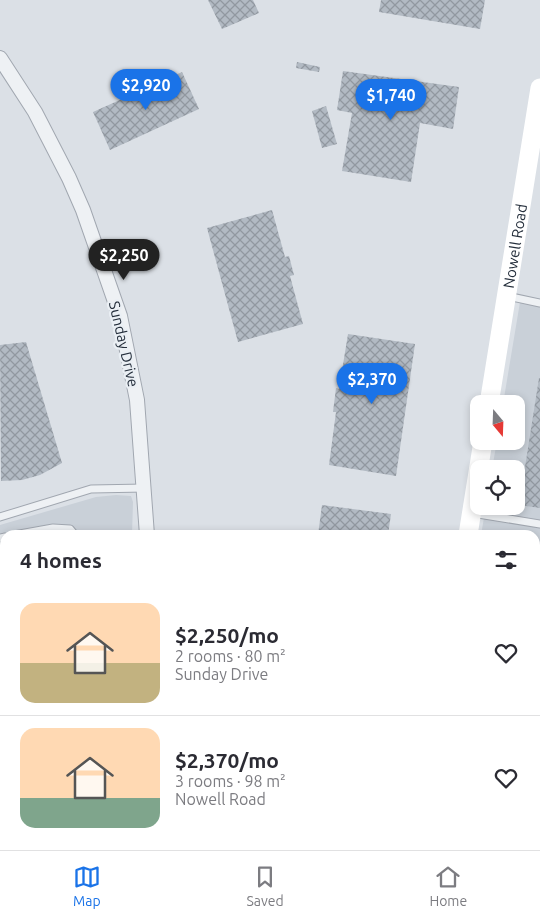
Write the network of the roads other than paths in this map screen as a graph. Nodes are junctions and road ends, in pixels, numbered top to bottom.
1 (0, 58) edge
2 (540, 88) edge
3 (506, 296) junction
4 (540, 303) edge
5 (490, 395) edge
6 (145, 488) junction
7 (471, 515) edge
8 (484, 515) edge
9 (0, 517) edge
10 (540, 524) edge
11 (42, 530) edge
12 (71, 530) edge
13 (147, 530) edge
14 (469, 530) edge

1 - 6 street, Sunday Drive
2 - 3 street, Nowell Road
3 - 4 lane
3 - 5 street, Nowell Road
6 - 9 lane
6 - 13 street, Sunday Drive
7 - 14 street
8 - 10 lane
11 - 12 lane

